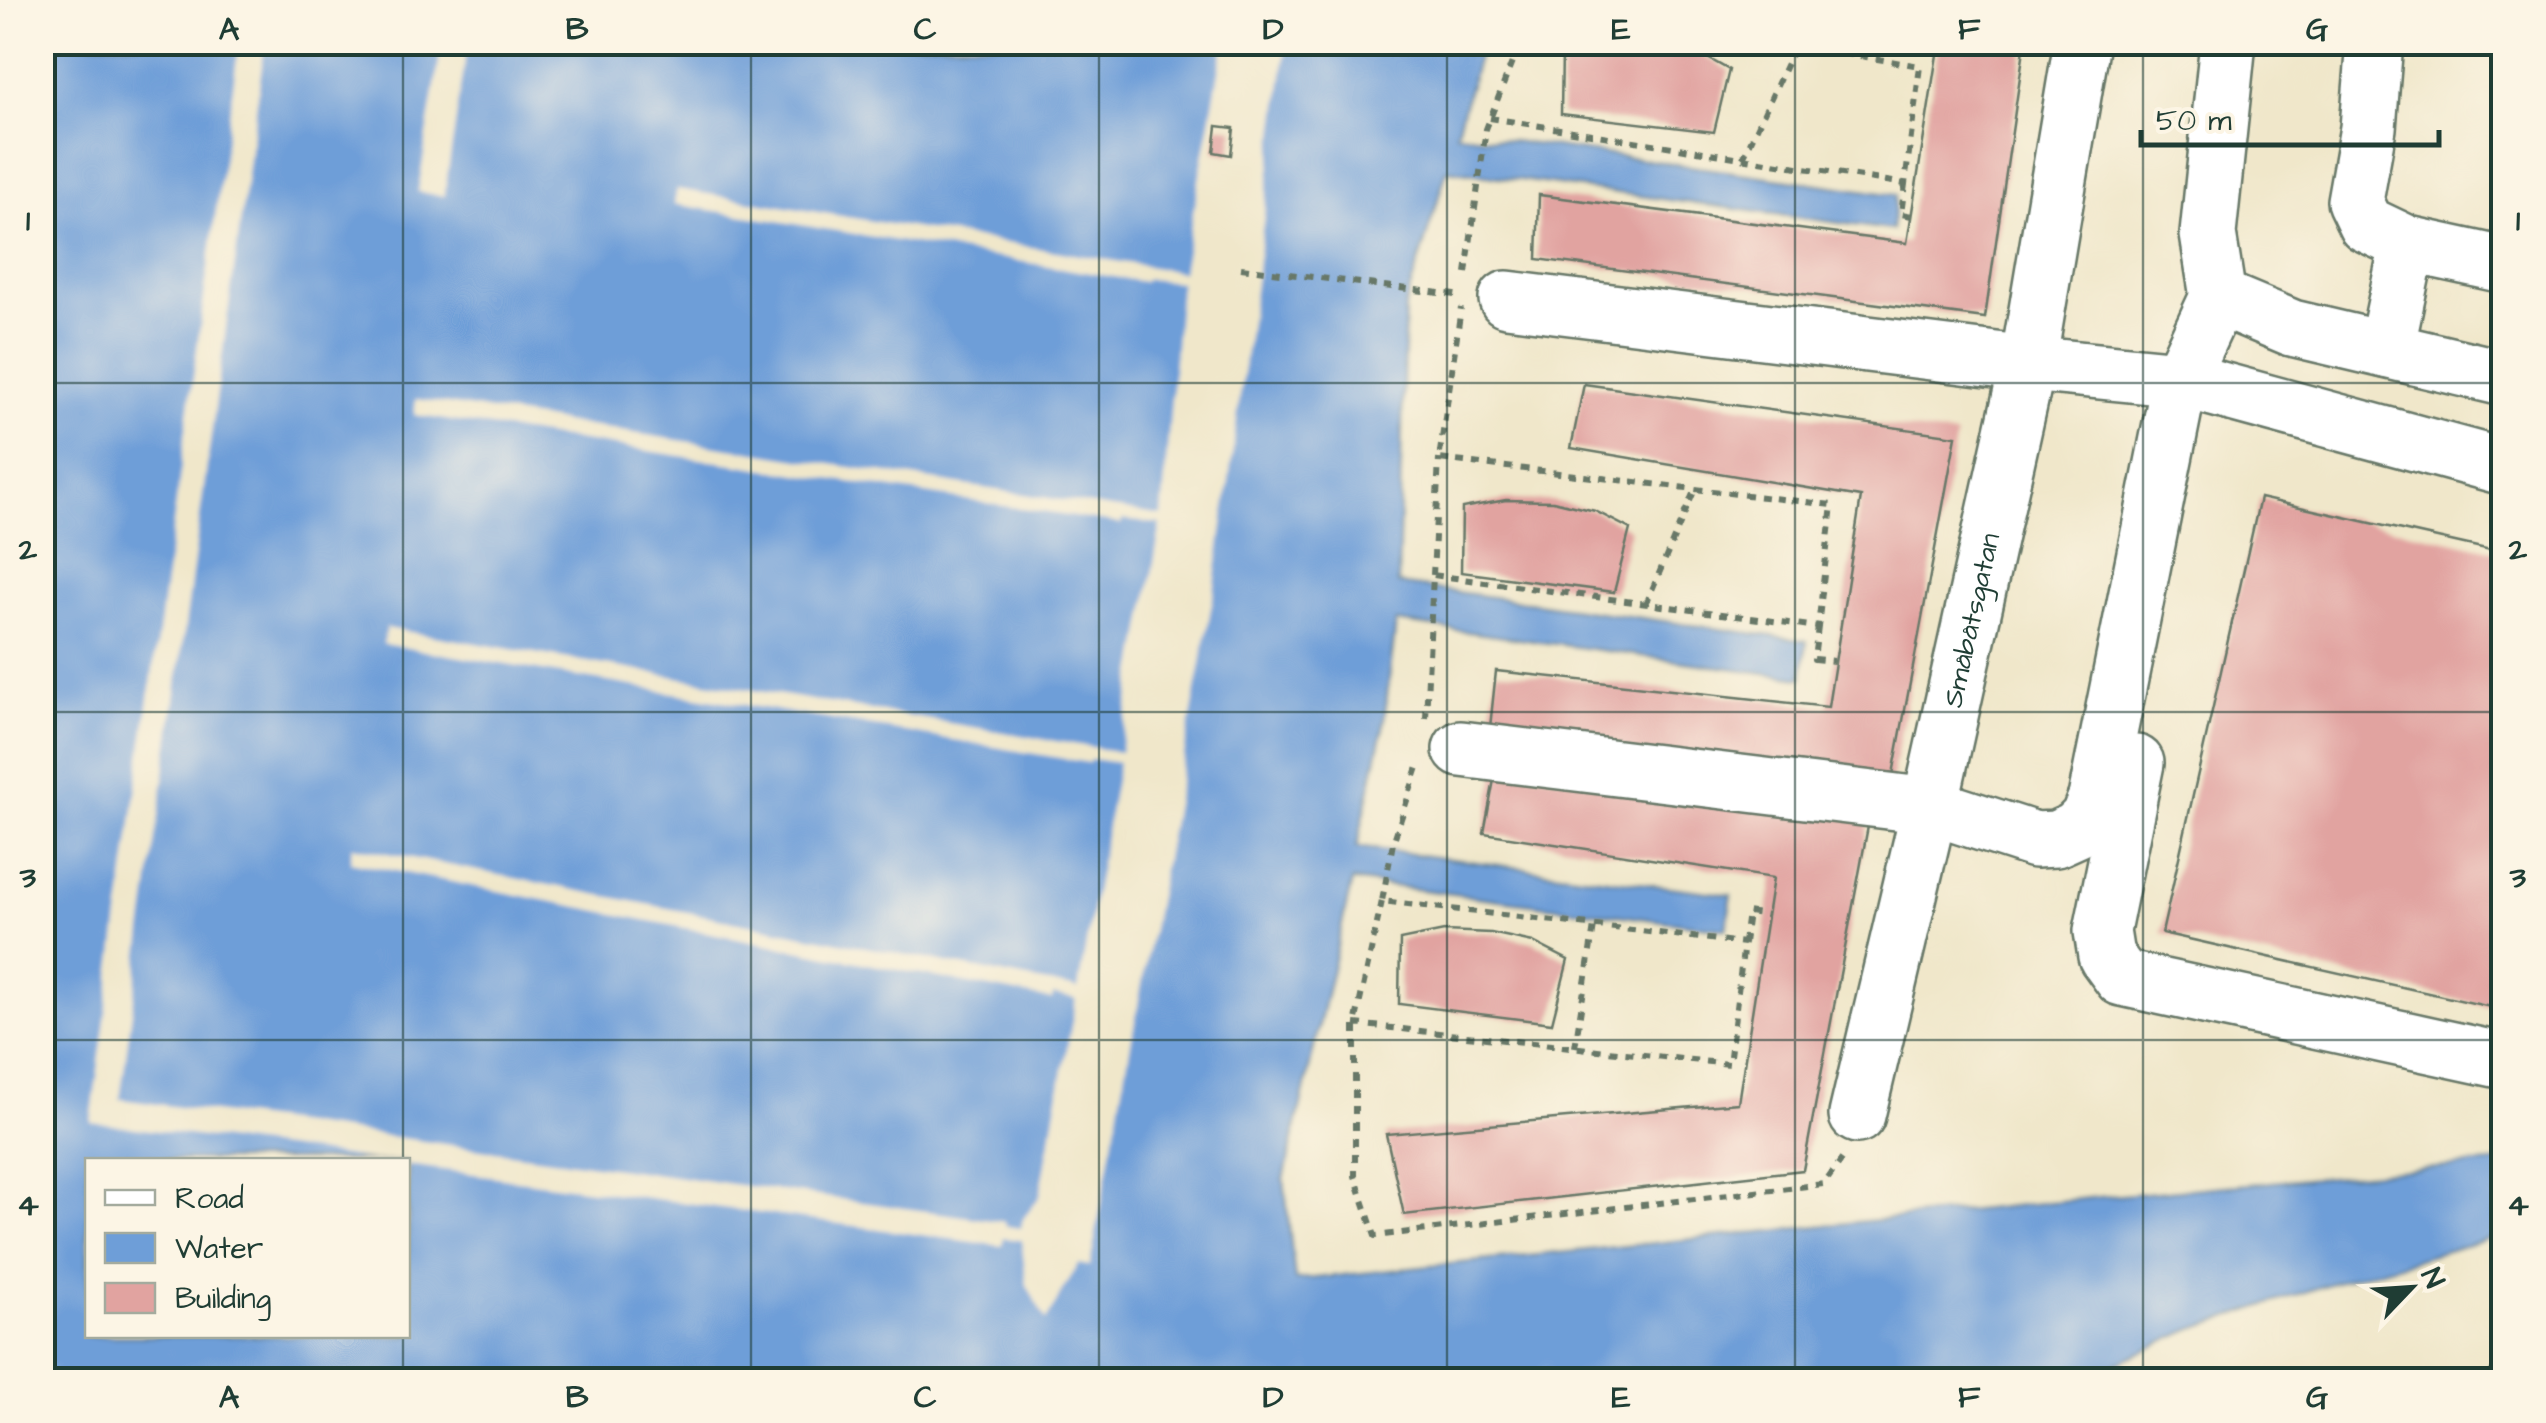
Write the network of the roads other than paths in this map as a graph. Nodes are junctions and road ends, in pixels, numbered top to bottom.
1 (2082, 42) edge
2 (2228, 42) edge
3 (2376, 42) edge
4 (2408, 244) junction
5 (2504, 265) edge
6 (1485, 297) road end
7 (2218, 297) junction
8 (2386, 350) junction
9 (2439, 363) junction
10 (2028, 364) junction
11 (2504, 378) edge
12 (2197, 384) junction
13 (2422, 444) junction
14 (2504, 466) edge
15 (1461, 749) dead end
16 (1930, 806) junction
17 (2504, 1060) edge
18 (1857, 1115) road end

1 - 10 street, Småbåtsgatan
2 - 7 street
3 - 4 street
4 - 5 street
4 - 8 street
6 - 10 street
7 - 8 street
7 - 12 street
8 - 9 street
9 - 11 street
9 - 13 street
10 - 12 street
10 - 16 street, Småbåtsgatan
12 - 13 street
12 - 16 street
12 - 17 street
13 - 14 street
15 - 16 street
16 - 18 street, Småbåtsgatan

